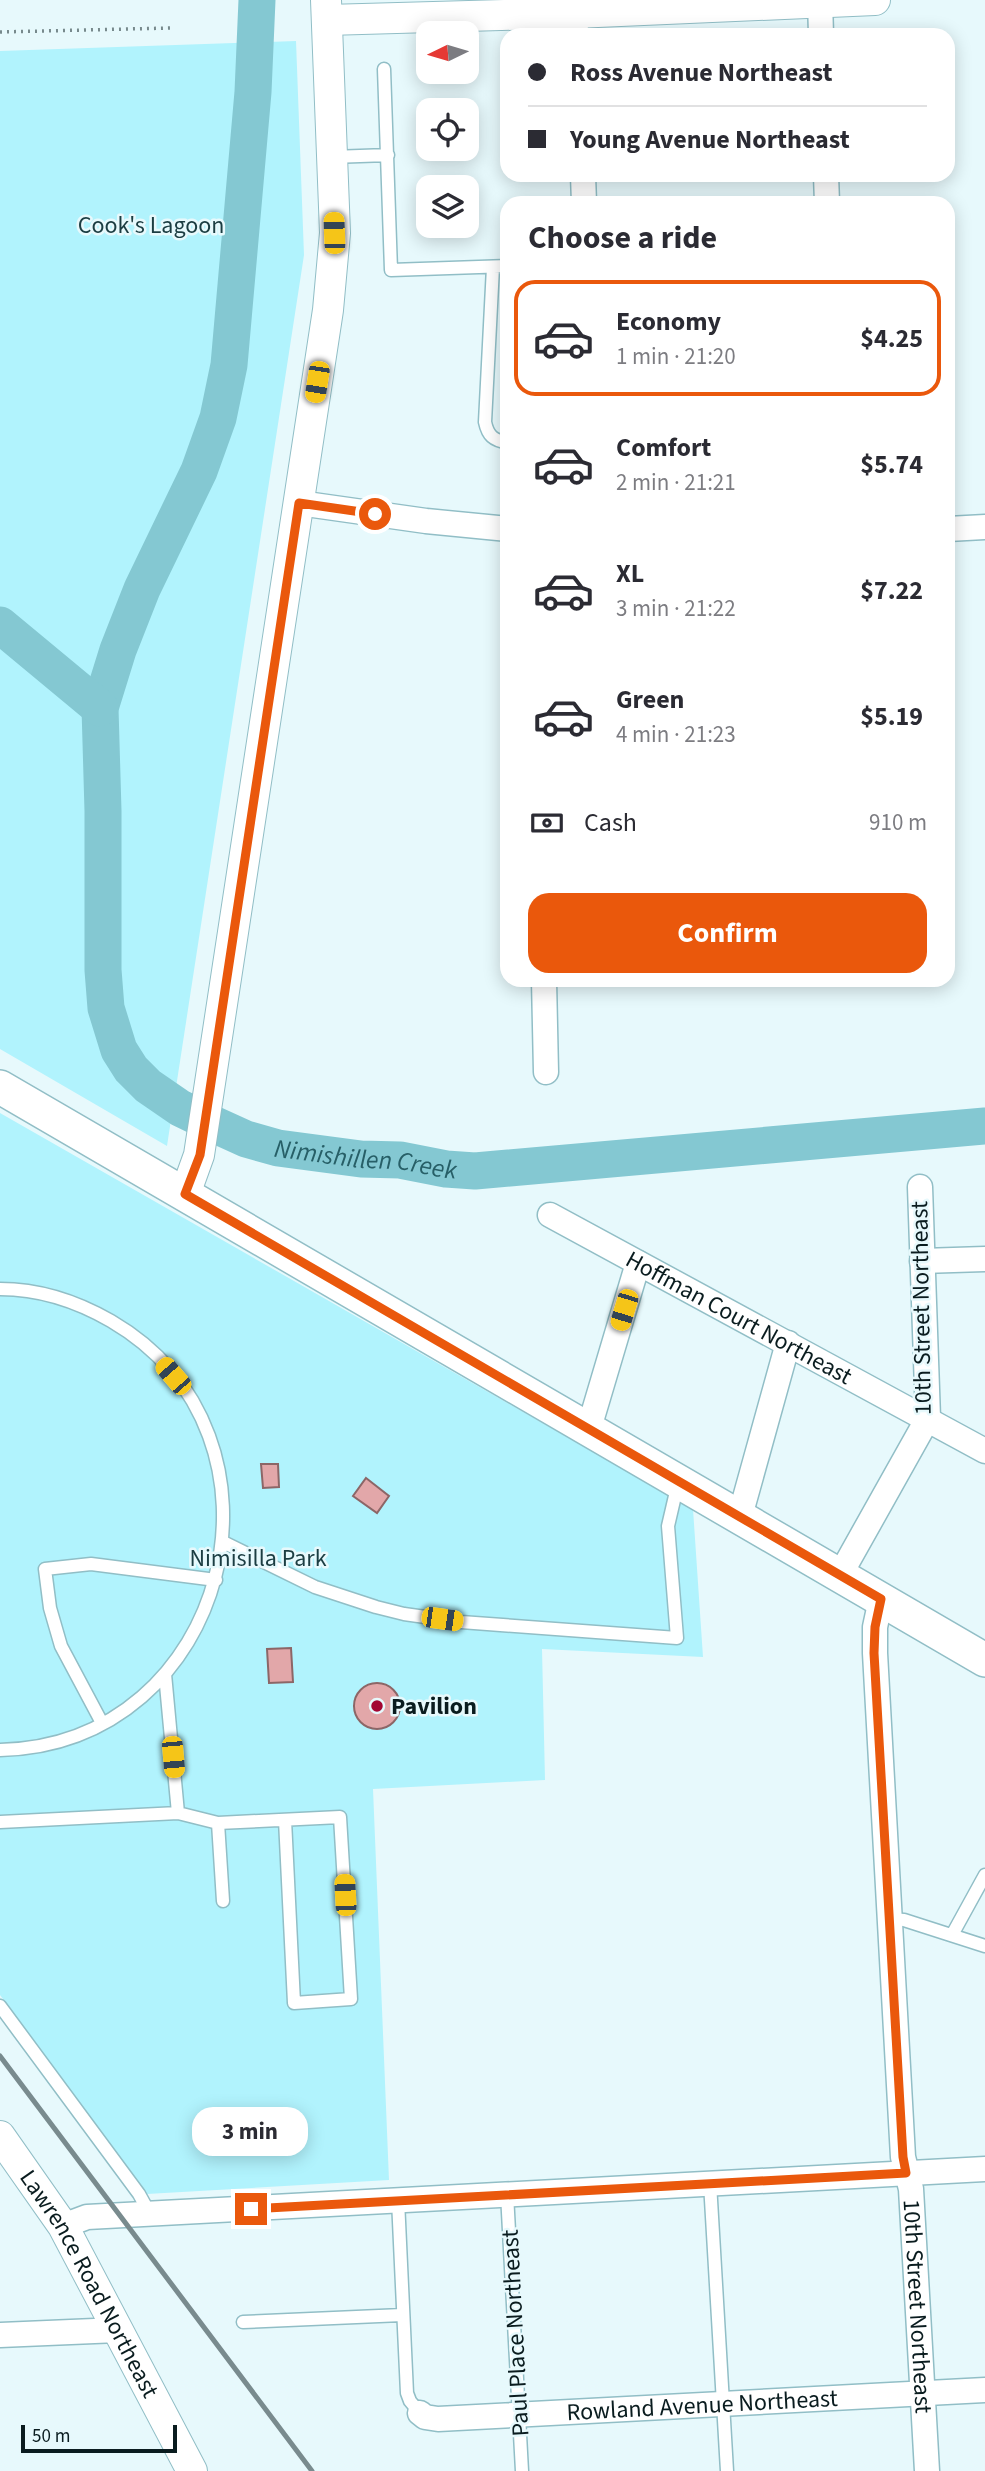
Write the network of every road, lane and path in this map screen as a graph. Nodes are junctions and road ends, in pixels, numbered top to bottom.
1 (876, 0) edge
2 (820, 1) edge
3 (326, 10) edge
4 (575, 16) edge
5 (170, 28) dead end
6 (821, 28) edge
7 (0, 32) edge
8 (384, 69) dead end
9 (388, 155) junction
10 (332, 157) junction
11 (493, 267) junction
12 (500, 267) edge
13 (500, 442) edge
14 (299, 503) junction
15 (985, 527) edge
16 (500, 528) edge
17 (955, 529) edge
18 (544, 987) edge
19 (547, 1072) dead end
20 (0, 1087) edge
21 (920, 1187) dead end
22 (185, 1194) junction
23 (550, 1215) dead end
24 (985, 1259) edge
25 (922, 1261) junction
26 (638, 1263) junction
27 (0, 1289) edge
28 (788, 1343) junction
29 (928, 1418) junction
30 (589, 1429) junction
31 (985, 1451) edge
32 (678, 1480) junction
33 (740, 1516) junction
34 (223, 1542) junction
35 (840, 1575) junction
36 (216, 1580) junction
37 (881, 1599) junction
38 (985, 1660) edge
39 (165, 1674) junction
40 (102, 1723) junction
41 (0, 1750) edge
42 (178, 1813) junction
43 (285, 1820) junction
44 (0, 1822) edge
45 (218, 1822) junction
46 (985, 1875) edge
47 (223, 1901) dead end
48 (889, 1919) junction
49 (952, 1935) junction
50 (985, 1945) edge
51 (0, 2006) edge
52 (0, 2136) edge
53 (985, 2169) edge
54 (906, 2173) junction
55 (710, 2183) junction
56 (508, 2194) junction
57 (398, 2200) junction
58 (150, 2215) junction
59 (63, 2226) junction
60 (402, 2315) junction
61 (243, 2322) dead end
62 (118, 2330) junction
63 (0, 2335) edge
64 (985, 2390) edge
65 (923, 2393) junction
66 (721, 2404) junction
67 (420, 2413) joint
68 (520, 2414) junction
69 (192, 2471) edge
70 (522, 2471) edge
71 (727, 2471) edge
72 (928, 2471) edge

1 - 2 street
2 - 4 street
2 - 6 street
3 - 4 street
3 - 10 street
5 - 7 path
8 - 9 lane
9 - 10 lane
9 - 11 lane
10 - 14 street
11 - 12 lane
11 - 13 lane
14 - 16 street
14 - 22 street
15 - 17 street
18 - 19 street
20 - 22 main road
21 - 25 street, 10th Street Northeast
22 - 30 main road
23 - 26 street, Hoffman Court Northeast
24 - 25 street
25 - 29 street, 10th Street Northeast
26 - 28 street, Hoffman Court Northeast
26 - 30 street
27 - 34 lane
28 - 29 street, Hoffman Court Northeast
28 - 33 street
29 - 31 street, Hoffman Court Northeast
29 - 35 street, 10th Street Northeast
30 - 32 main road
32 - 33 main road
32 - 34 lane
33 - 35 main road
34 - 36 lane
35 - 37 main road
36 - 39 lane
36 - 40 lane
37 - 38 main road
37 - 48 street, 10th Street Northeast
39 - 40 lane
39 - 42 lane
40 - 41 lane
42 - 44 lane
42 - 45 lane
43 - 43 lane
43 - 45 lane
45 - 47 lane
46 - 49 lane
48 - 49 lane
48 - 54 street, 10th Street Northeast
49 - 50 lane
51 - 58 lane
52 - 59 street, Lawrence Road Northeast
53 - 54 street
54 - 55 street
54 - 65 street, 10th Street Northeast
55 - 56 street
55 - 66 lane
56 - 57 street
56 - 68 lane, Paul Place Northeast
57 - 58 street
57 - 60 lane
58 - 59 street
59 - 62 street, Lawrence Road Northeast
60 - 61 lane
60 - 67 lane
62 - 63 street
62 - 69 street, Lawrence Road Northeast
64 - 65 street, Rowland Avenue Northeast
65 - 66 street, Rowland Avenue Northeast
65 - 72 street, 10th Street Northeast
66 - 68 street, Rowland Avenue Northeast
66 - 71 lane
67 - 68 street, Rowland Avenue Northeast
68 - 70 lane, Paul Place Northeast

